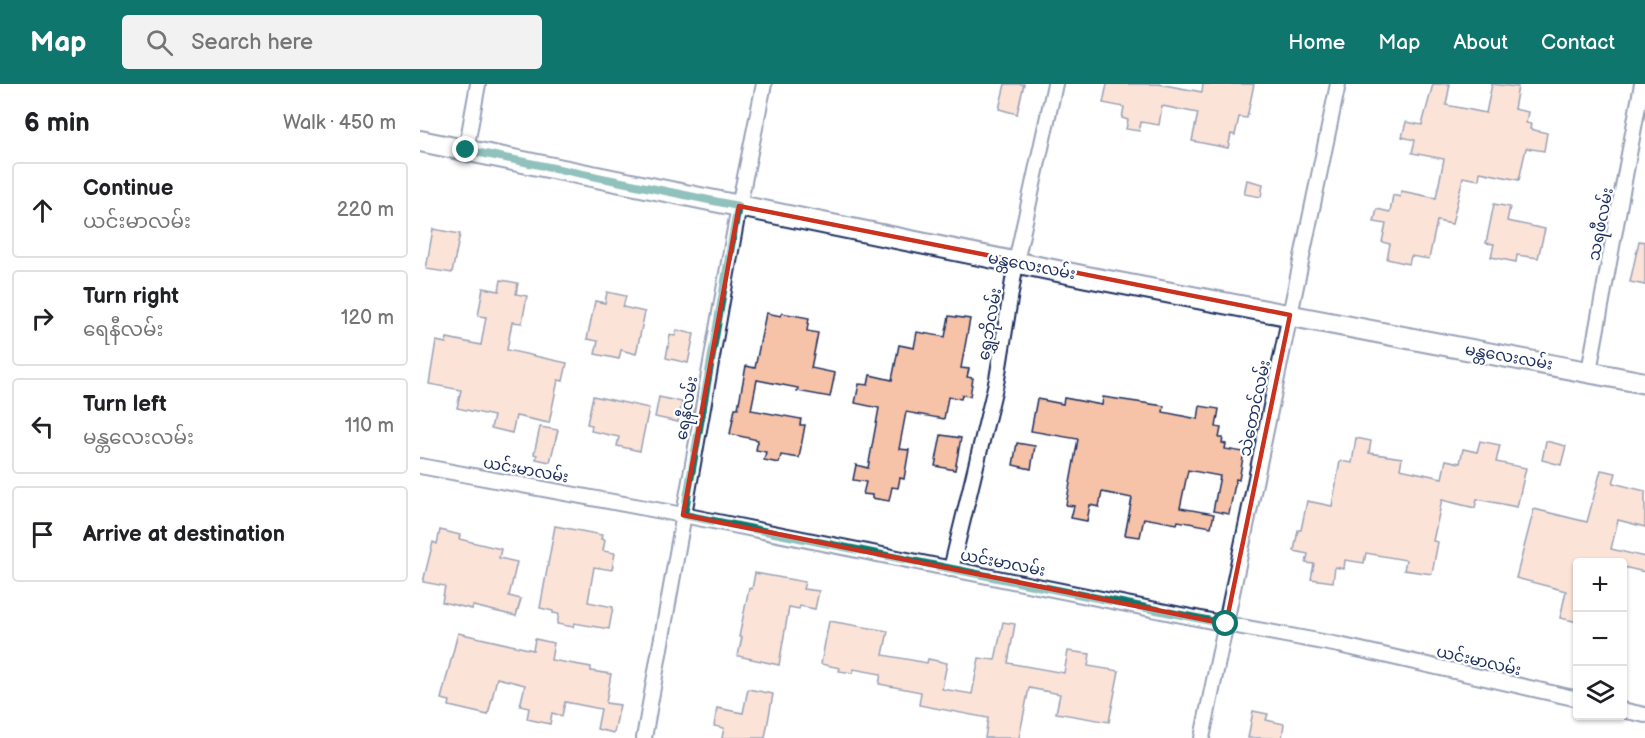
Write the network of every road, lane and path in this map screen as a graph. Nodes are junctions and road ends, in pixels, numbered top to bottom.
1 (478, 84) edge
2 (764, 84) edge
3 (1054, 84) edge
4 (1338, 84) edge
5 (1642, 84) edge
6 (1639, 140) edge
7 (420, 141) edge
8 (466, 150) junction
9 (738, 206) junction
10 (1016, 262) junction
11 (1290, 315) junction
12 (1589, 371) junction
13 (1645, 383) edge
14 (420, 466) edge
15 (684, 515) junction
16 (951, 569) junction
17 (1226, 624) junction
18 (1573, 698) edge
19 (1627, 711) edge
20 (1645, 715) edge
21 (644, 738) edge
22 (1202, 738) edge

1 - 8 street
2 - 9 street, ရေနီလမ်း
3 - 10 street, ရွှေဘိုလမ်း
4 - 11 street, သဲတောင်လမ်း
5 - 6 street, သရဖီလမ်း
6 - 12 street, သရဖီလမ်း
7 - 8 main road, မန္တလေးလမ်း
8 - 9 main road, မန္တလေးလမ်း
9 - 10 main road, မန္တလေးလမ်း
9 - 15 street, ရေနီလမ်း
10 - 11 main road, မန္တလေးလမ်း
10 - 16 street, ရွှေဘိုလမ်း
11 - 12 main road, မန္တလေးလမ်း
11 - 17 street, သဲတောင်လမ်း
12 - 13 main road, မန္တလေးလမ်း
14 - 15 street, ယင်းမာလမ်း
15 - 16 street, ယင်းမာလမ်း
15 - 21 street, ရေနီလမ်း
16 - 17 street, ယင်းမာလမ်း
17 - 18 street, ယင်းမာလမ်း
17 - 22 street, သဲတောင်လမ်း
19 - 20 street

